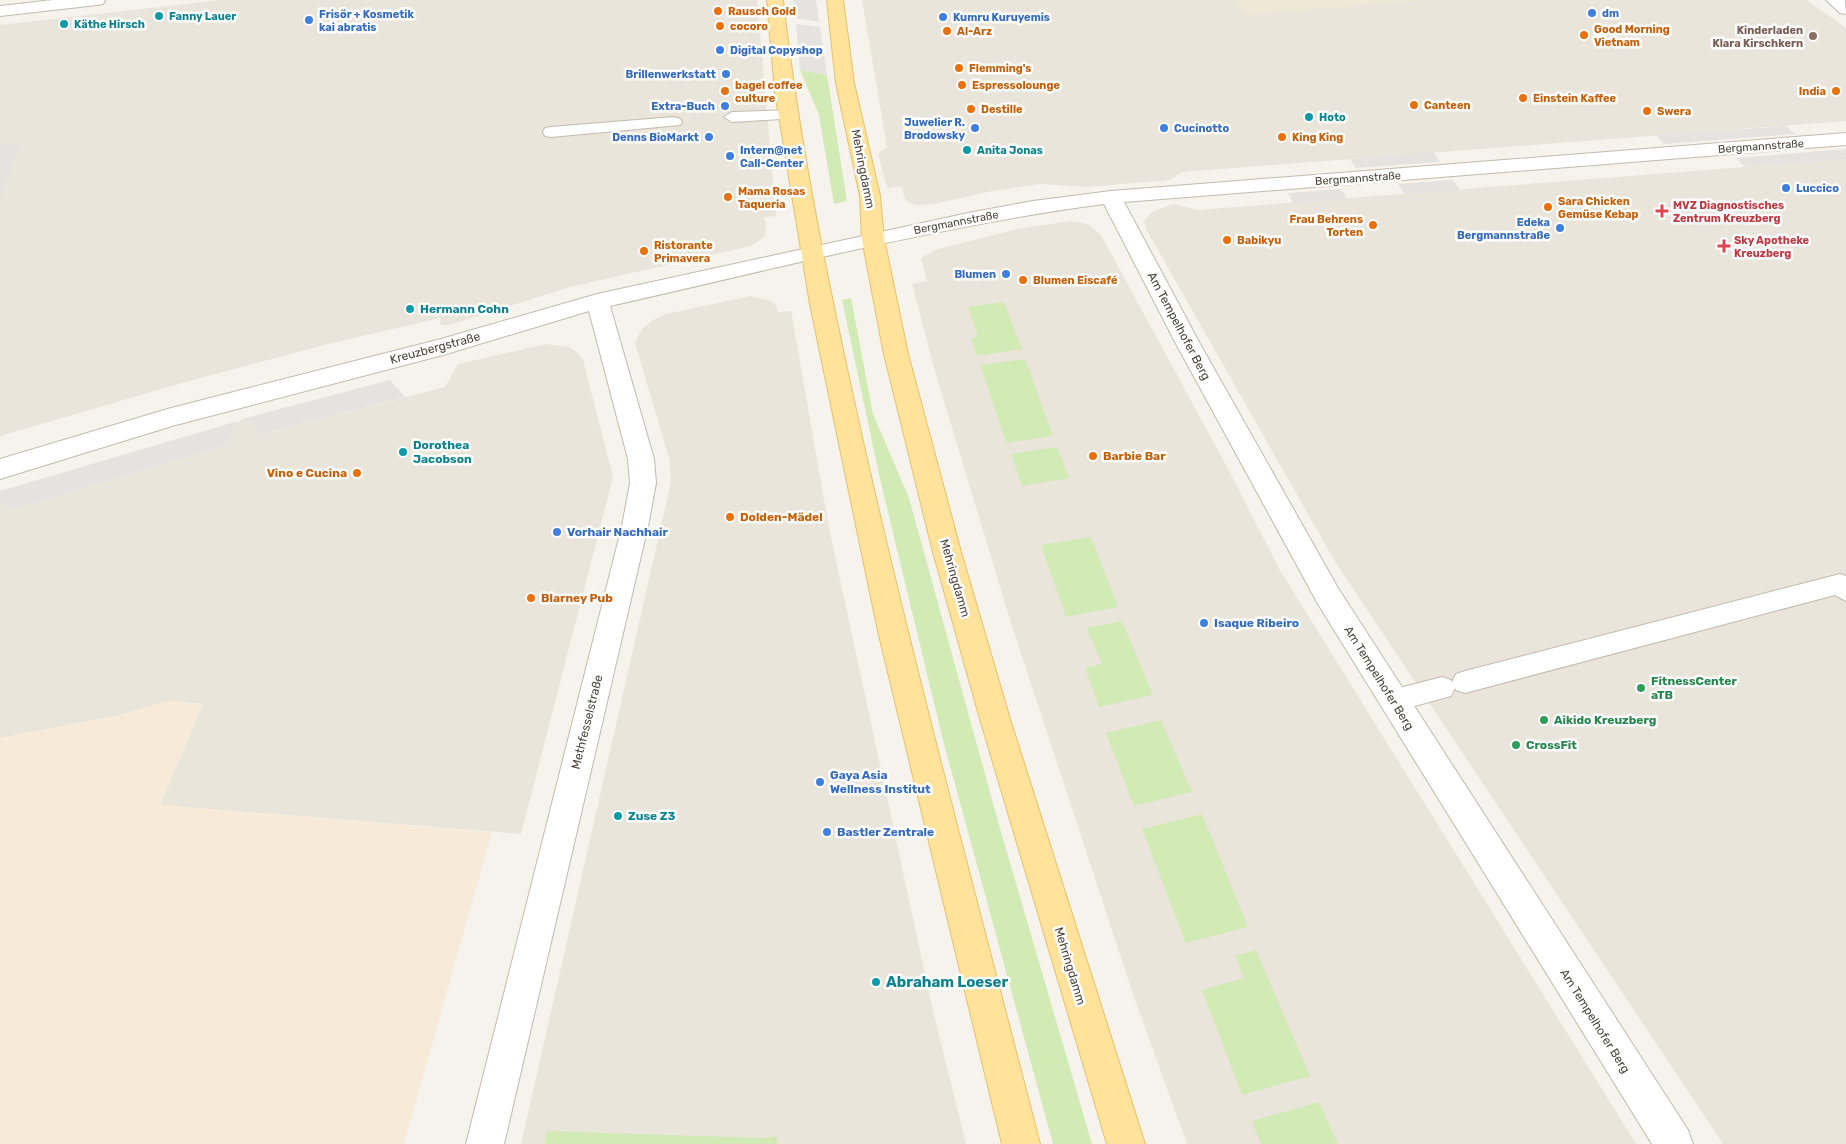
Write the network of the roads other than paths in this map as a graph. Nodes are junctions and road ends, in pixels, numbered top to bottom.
1 (97, 0) edge
2 (775, 0) edge
3 (835, 0) edge
4 (1834, 0) edge
5 (1846, 8) edge
6 (0, 11) edge
7 (790, 115) junction
8 (732, 117) dead end
9 (674, 122) dead end
10 (551, 132) dead end
11 (1846, 139) edge
12 (1111, 197) junction
13 (872, 239) junction
14 (812, 252) junction
15 (597, 301) junction
16 (0, 469) edge
17 (1846, 591) edge
18 (1393, 700) junction
19 (485, 1144) edge
20 (1021, 1144) edge
21 (1126, 1144) edge
22 (1674, 1144) edge

1 - 6 street
2 - 7 main road
3 - 13 main road, Mehringdamm
4 - 5 street
7 - 8 lane
7 - 14 main road
9 - 10 lane
11 - 12 street, Bergmannstraße
12 - 13 street, Bergmannstraße
12 - 18 street, Am Tempelhofer Berg
13 - 14 street, Kreuzbergstraße
13 - 21 main road, Mehringdamm
14 - 15 street, Kreuzbergstraße
14 - 20 main road
15 - 16 street, Kreuzbergstraße
15 - 19 street, Methfesselstraße
17 - 18 lane
18 - 22 street, Am Tempelhofer Berg

